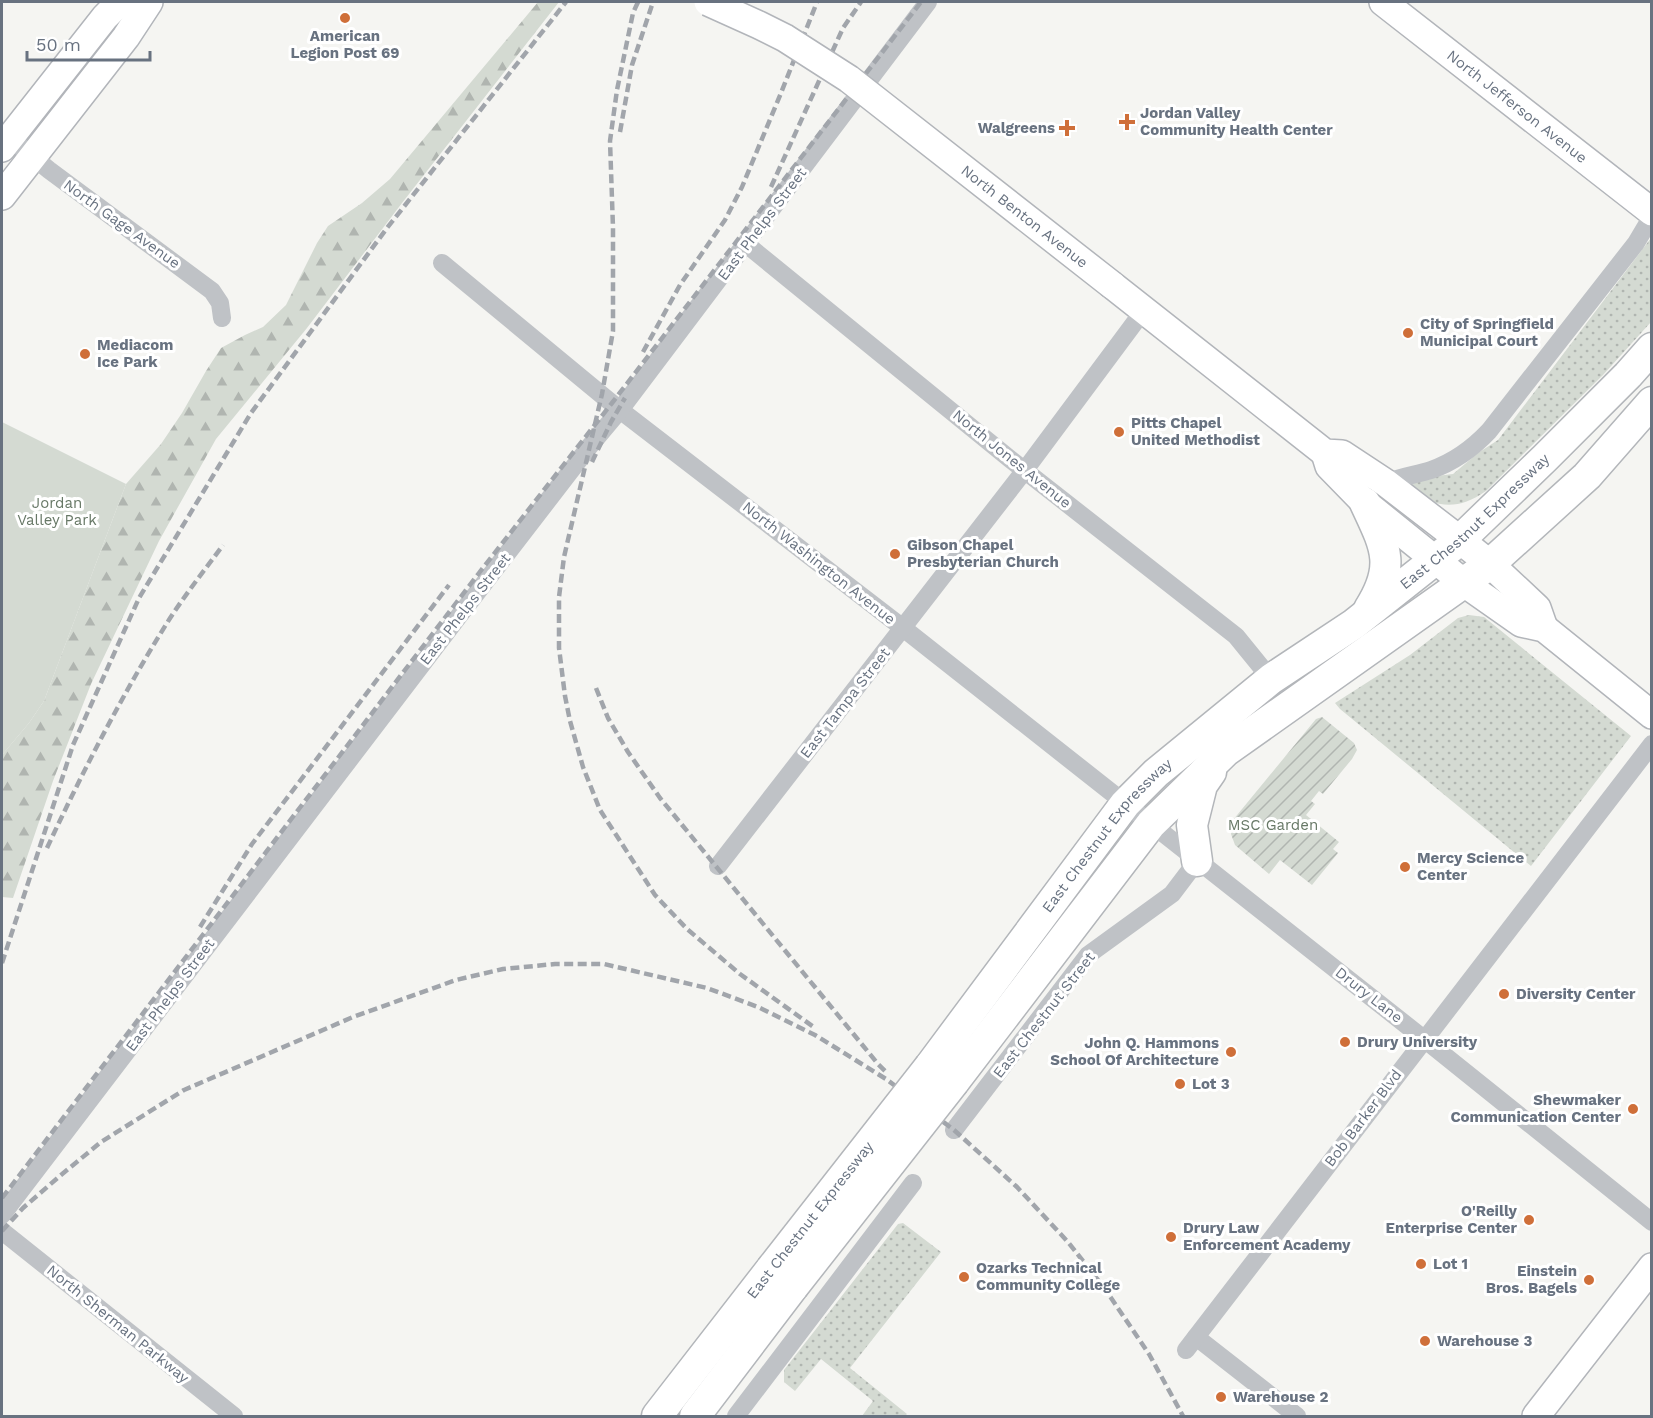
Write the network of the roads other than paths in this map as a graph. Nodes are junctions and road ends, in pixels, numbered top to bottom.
1 (120, 2) edge
2 (149, 2) edge
3 (708, 2) edge
4 (928, 2) edge
5 (1383, 2) edge
6 (6, 143) edge
7 (32, 156) junction
8 (2, 196) edge
9 (1652, 214) edge
10 (746, 244) junction
11 (442, 263) dead end
12 (1144, 310) junction
13 (222, 318) dead end
14 (1652, 348) edge
15 (1652, 402) edge
16 (621, 410) junction
17 (1025, 470) junction
18 (1376, 493) junction
19 (1460, 540) junction
20 (1436, 559) junction
21 (1490, 564) junction
22 (1464, 583) junction
23 (1364, 616) junction
24 (903, 628) junction
25 (1544, 628) junction
26 (1271, 679) junction
27 (1652, 715) edge
28 (1652, 744) edge
29 (1226, 751) junction
30 (1125, 804) junction
31 (1151, 824) junction
32 (1197, 861) junction
33 (718, 866) dead end
34 (1424, 1039) junction
35 (954, 1130) dead end
36 (914, 1183) dead end
37 (2, 1215) edge
38 (1652, 1222) edge
39 (2, 1230) edge
40 (1652, 1267) edge
41 (782, 1278) junction
42 (234, 1416) edge
43 (657, 1416) edge
44 (694, 1416) edge
45 (736, 1416) edge
46 (1297, 1416) edge
47 (1536, 1416) edge

1 - 6 main road
2 - 7 main road
3 - 12 main road, North Benton Avenue, bridge
4 - 10 street, East Phelps Street
5 - 9 main road, North Jefferson Avenue
6 - 7 street, North Gage Avenue
7 - 8 main road
7 - 13 street, North Gage Avenue
9 - 18 street
10 - 16 street, East Phelps Street
10 - 17 street, North Jones Avenue
11 - 16 street, North Washington Avenue
12 - 17 street, East Tampa Street
12 - 18 main road, North Benton Avenue
14 - 19 main road, East Chestnut Expressway
15 - 21 main road, East Chestnut Expressway
16 - 24 street, North Washington Avenue
16 - 37 street, East Phelps Street
17 - 24 street, East Tampa Street
17 - 26 street, North Jones Avenue
18 - 19 main road, North Benton Avenue
18 - 20 main road, North Benton Avenue
18 - 23 main road
19 - 20 main road, East Chestnut Expressway
19 - 21 main road, North Benton Avenue
20 - 22 main road, North Benton Avenue
20 - 23 main road, East Chestnut Expressway
21 - 22 main road, East Chestnut Expressway
21 - 25 main road, North Benton Avenue
22 - 25 main road, North Benton Avenue
22 - 29 main road, East Chestnut Expressway
23 - 26 main road, East Chestnut Expressway
24 - 30 street, North Washington Avenue
24 - 33 street, East Tampa Street
25 - 27 main road, North Benton Avenue
26 - 30 main road, East Chestnut Expressway
28 - 34 street, Bob Barker Blvd
29 - 31 main road, East Chestnut Expressway
29 - 32 main road
30 - 31 street, North Washington Avenue
30 - 41 main road, East Chestnut Expressway, bridge
31 - 32 street, North Washington Avenue
31 - 41 main road, East Chestnut Expressway, bridge
32 - 34 street, Drury Lane
32 - 35 street, East Chestnut Street
34 - 38 street, Drury Lane
34 - 46 street, Bob Barker Blvd
36 - 45 street
39 - 42 street, North Sherman Parkway
40 - 47 main road
41 - 43 main road, East Chestnut Expressway
41 - 44 main road, East Chestnut Expressway

